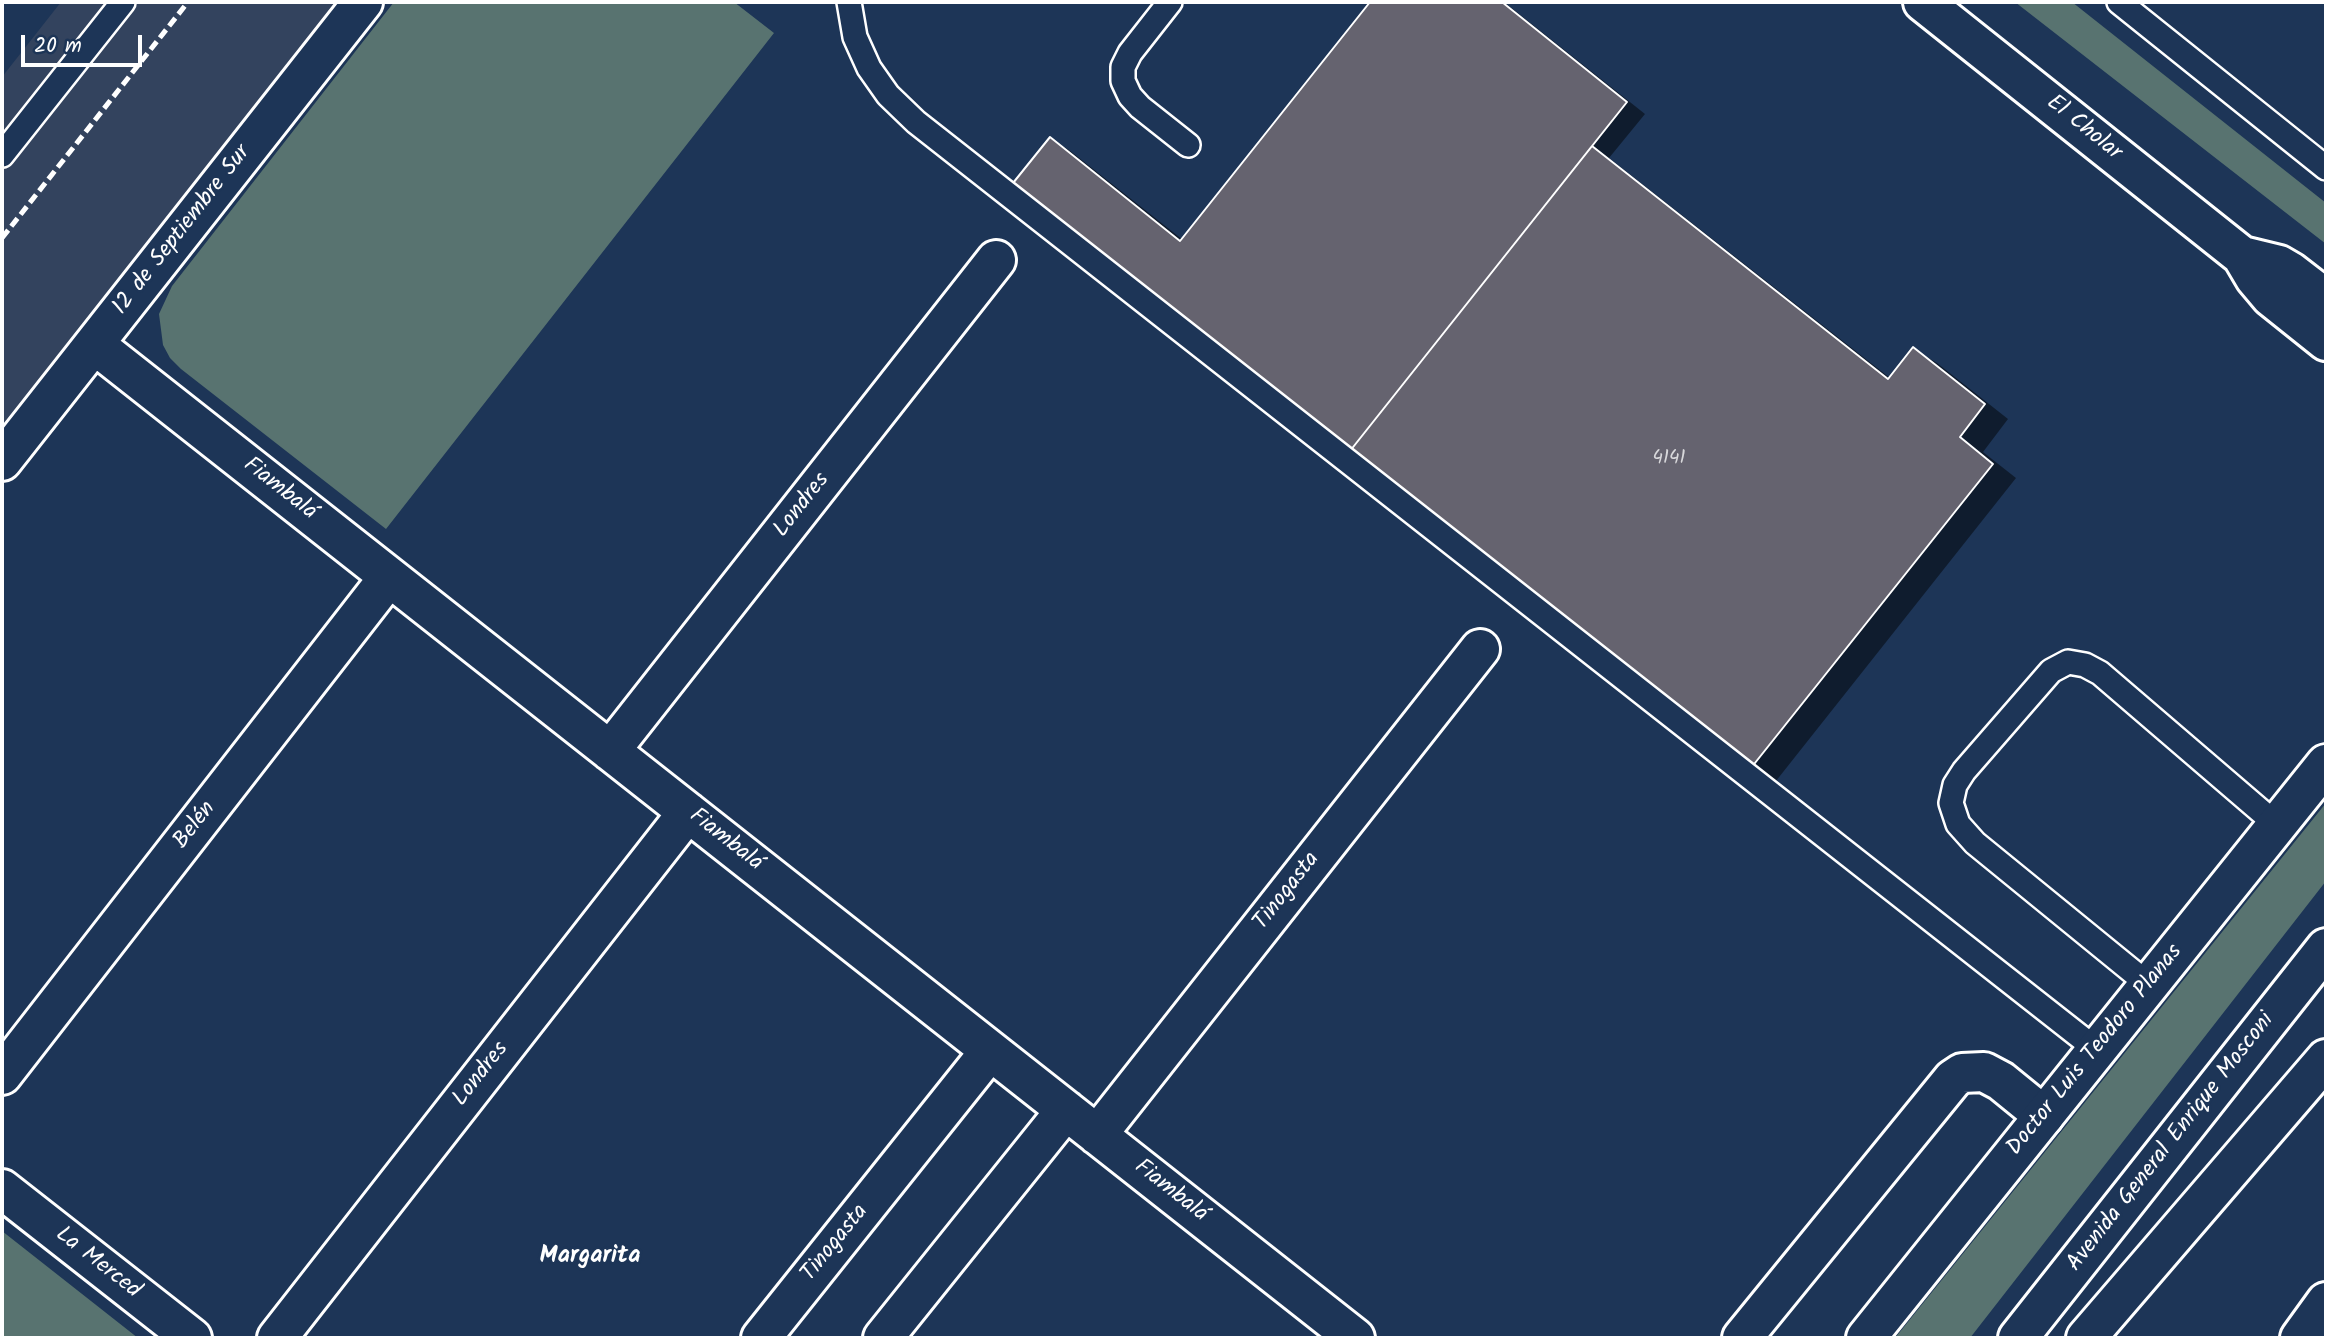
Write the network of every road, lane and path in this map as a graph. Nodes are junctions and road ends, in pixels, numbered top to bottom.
1 (123, 2) edge
2 (363, 2) edge
3 (849, 2) edge
4 (1923, 2) edge
5 (2119, 2) edge
6 (1168, 3) edge
7 (1188, 145) dead end
8 (2, 155) edge
9 (2326, 168) edge
10 (2242, 256) junction
11 (996, 260) dead end
12 (2326, 299) edge
13 (2326, 341) edge
14 (94, 344) junction
15 (2, 461) edge
16 (389, 577) junction
17 (1480, 649) dead end
18 (610, 751) junction
19 (2326, 764) edge
20 (688, 812) junction
21 (2277, 825) junction
22 (2326, 948) edge
23 (2149, 985) junction
24 (2097, 1050) junction
25 (990, 1051) junction
26 (2326, 1059) edge
27 (2, 1075) edge
28 (1066, 1110) junction
29 (2044, 1116) junction
30 (1097, 1135) junction
31 (2, 1189) edge
32 (2326, 1302) edge
33 (765, 1337) edge
34 (192, 1338) edge
35 (276, 1338) edge
36 (883, 1338) edge
37 (1355, 1338) edge
38 (1742, 1338) edge
39 (1866, 1338) edge
40 (2018, 1338) edge
41 (2086, 1338) edge
42 (2300, 1338) edge

1 - 8 lane
2 - 14 main road, 12 de Septiembre Sur
3 - 24 lane
4 - 10 main road, El Cholar
5 - 9 lane
6 - 7 lane
10 - 12 main road, El Cholar
10 - 13 main road, El Cholar
11 - 18 main road, Londres
14 - 15 main road, 12 de Septiembre Sur
14 - 16 main road, Fiambalá
16 - 18 main road, Fiambalá
16 - 27 main road, Belén
17 - 30 main road, Tinogasta
18 - 20 main road, Fiambalá
19 - 21 main road, Doctor Luis Teodoro Planas
20 - 25 main road, Fiambalá
20 - 35 main road, Londres
21 - 23 main road, Doctor Luis Teodoro Planas
21 - 23 lane
22 - 40 main road, Avenida General Enrique Mosconi
23 - 24 main road, Doctor Luis Teodoro Planas
24 - 29 main road, Doctor Luis Teodoro Planas
25 - 28 main road, Fiambalá
25 - 33 main road, Tinogasta
26 - 41 main road
28 - 30 main road, Fiambalá
28 - 36 main road
29 - 38 main road
29 - 39 main road, Doctor Luis Teodoro Planas
30 - 37 main road, Fiambalá
31 - 34 main road, La Merced
32 - 42 main road

